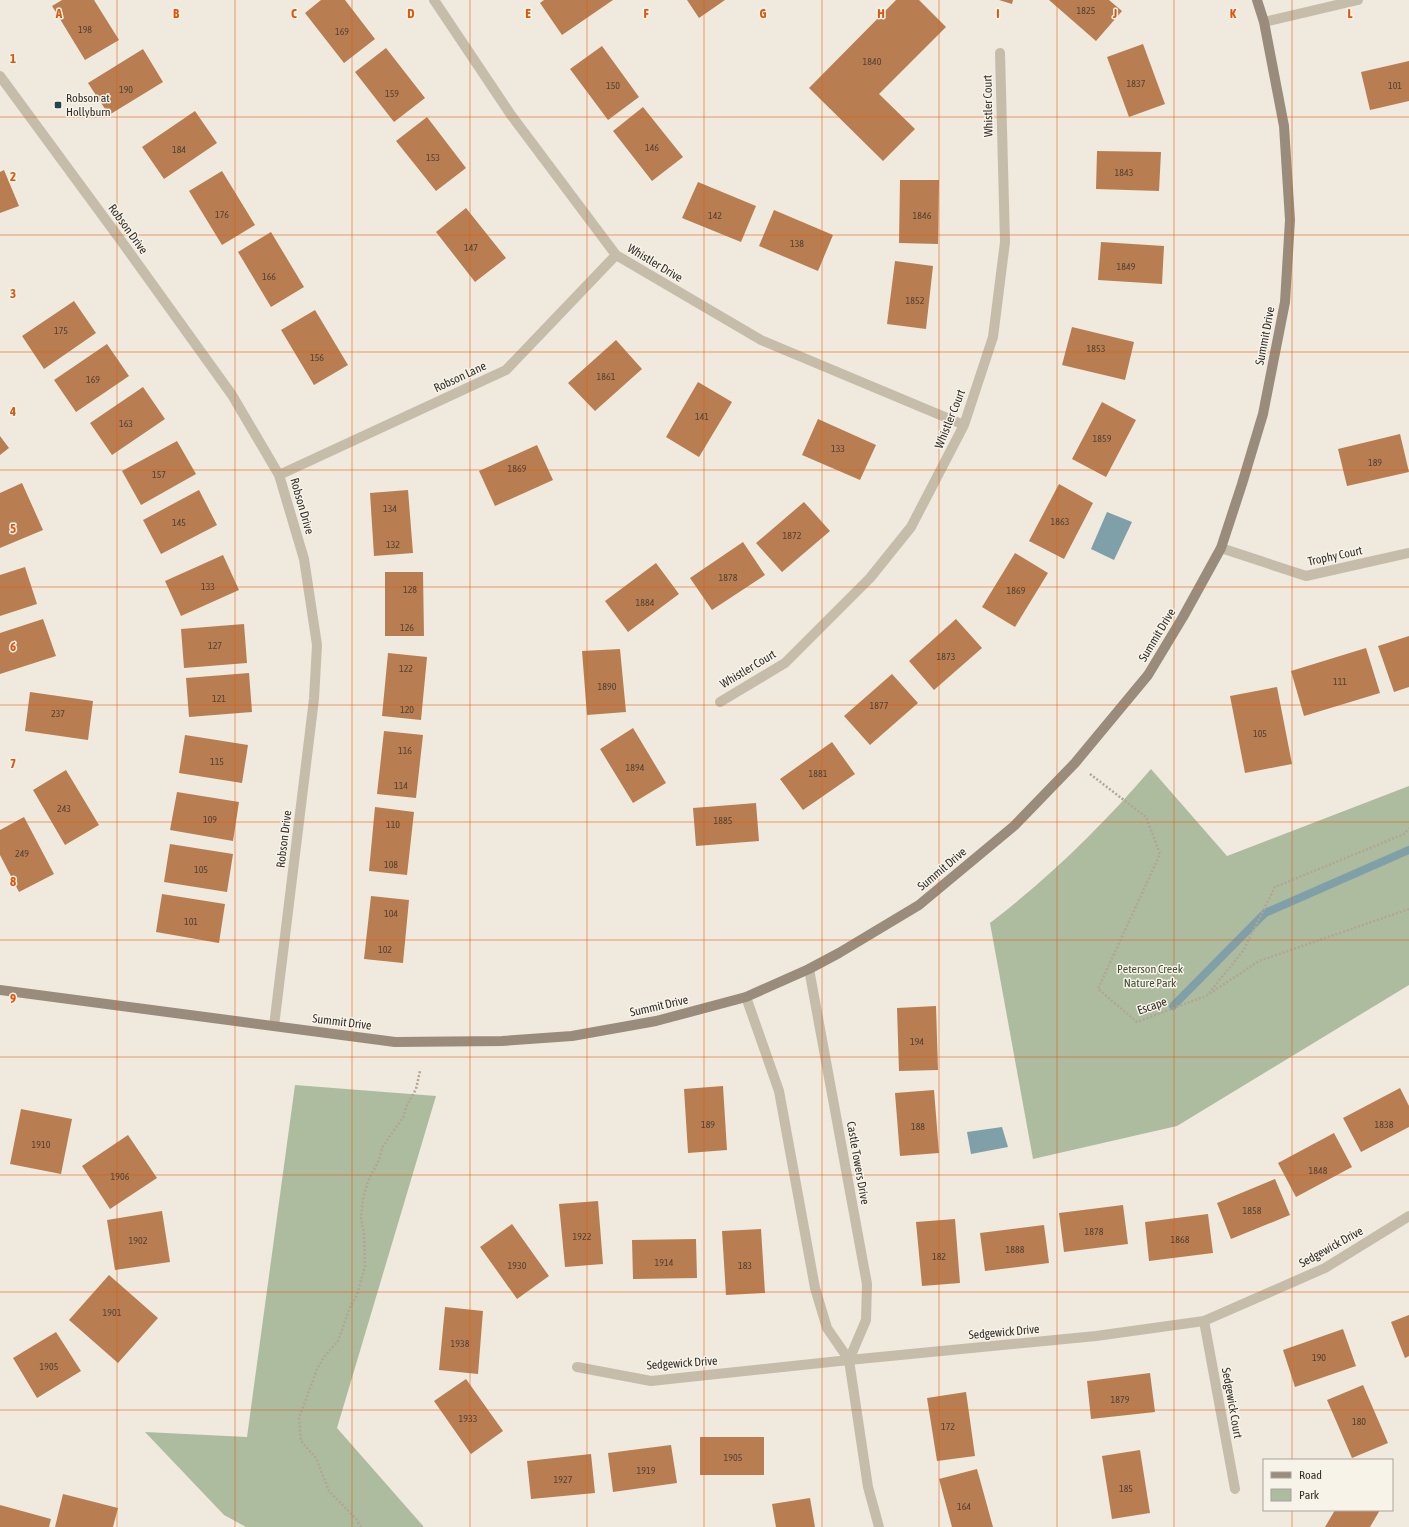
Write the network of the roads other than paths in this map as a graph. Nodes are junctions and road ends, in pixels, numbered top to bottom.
1 (1257, 0) edge
2 (1358, 0) edge
3 (436, 1) edge
4 (1264, 22) junction
5 (1000, 53) dead end
6 (0, 76) edge
7 (616, 255) junction
8 (964, 425) junction
9 (279, 475) junction
10 (1221, 548) junction
11 (1409, 553) edge
12 (720, 702) dead end
13 (809, 969) junction
14 (0, 990) edge
15 (746, 997) junction
16 (274, 1026) junction
17 (1409, 1216) edge
18 (1204, 1321) junction
19 (849, 1360) junction
20 (577, 1367) dead end
21 (1235, 1489) dead end
22 (879, 1527) edge

1 - 4 main road, Summit Drive
2 - 4 street
3 - 7 street, Whistler Drive
4 - 10 main road, Summit Drive
5 - 8 street, Whistler Court
6 - 9 street, Robson Drive
7 - 8 street, Whistler Drive
7 - 9 street, Robson Lane
8 - 12 street, Whistler Court
9 - 16 street, Robson Drive
10 - 11 street, Trophy Court
10 - 13 main road, Summit Drive
13 - 15 main road, Summit Drive
13 - 19 street, Castle Towers Drive
14 - 16 main road, Summit Drive
15 - 16 main road, Summit Drive
15 - 19 street
17 - 18 street, Sedgewick Drive
18 - 19 street, Sedgewick Drive
18 - 21 street, Sedgewick Court
19 - 20 street, Sedgewick Drive
19 - 22 street

